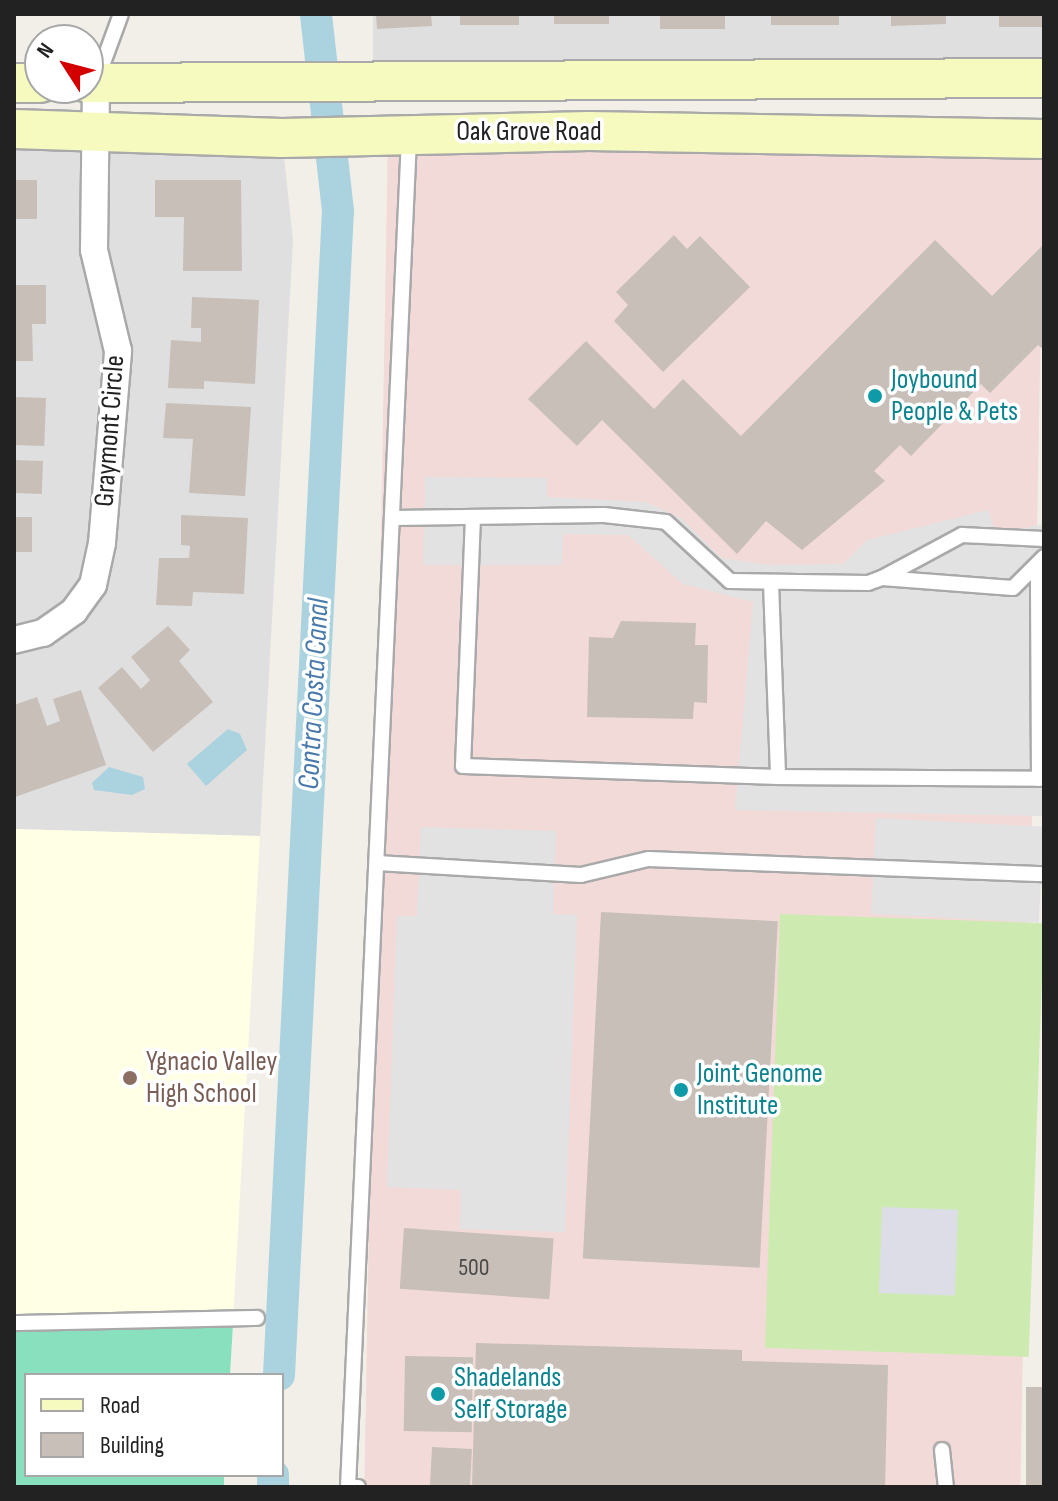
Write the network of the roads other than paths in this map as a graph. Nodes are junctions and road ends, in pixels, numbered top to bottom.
1 (121, 14) edge
2 (104, 54) edge
3 (1044, 78) edge
4 (579, 81) junction
5 (104, 83) edge
6 (93, 104) edge
7 (95, 128) junction
8 (14, 129) edge
9 (409, 132) junction
10 (1044, 139) edge
11 (473, 517) junction
12 (394, 518) junction
13 (1044, 539) edge
14 (1041, 561) edge
15 (882, 578) junction
16 (771, 583) junction
17 (14, 640) edge
18 (778, 777) junction
19 (377, 863) junction
20 (1044, 874) edge
21 (257, 1318) dead end
22 (14, 1323) edge
23 (942, 1450) dead end
24 (358, 1487) edge
25 (946, 1487) edge

1 - 2 lane
3 - 4 main road, Oak Grove Road
4 - 5 main road, Oak Grove Road
4 - 9 main road
6 - 7 street, Graymont Circle
7 - 8 main road, Oak Grove Road
7 - 9 main road, Oak Grove Road
7 - 17 street, Graymont Circle
9 - 10 main road, Oak Grove Road
9 - 12 lane
11 - 12 lane
11 - 16 lane
11 - 18 lane
12 - 19 lane
13 - 15 lane
14 - 15 lane
14 - 18 lane
15 - 16 lane
16 - 18 lane
19 - 20 lane
19 - 24 lane
21 - 22 lane
23 - 25 lane

